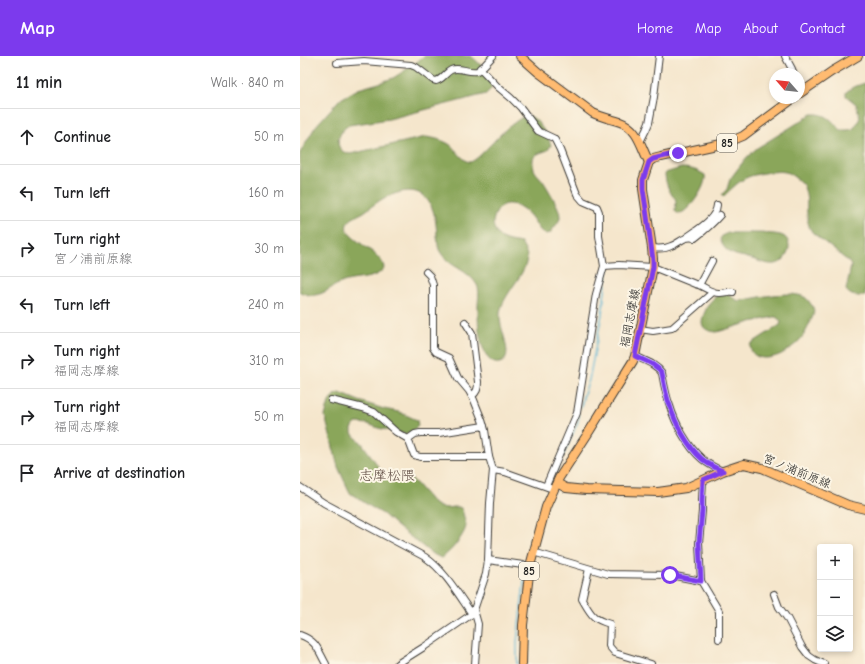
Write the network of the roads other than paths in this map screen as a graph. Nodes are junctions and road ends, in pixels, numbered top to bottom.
1 (493, 56) edge
2 (520, 56) edge
3 (659, 56) edge
4 (785, 56) edge
5 (858, 56) edge
6 (337, 63) dead end
7 (480, 68) junction
8 (791, 68) edge
9 (805, 89) edge
10 (785, 104) edge
11 (640, 142) junction
12 (649, 162) junction
13 (717, 205) dead end
14 (720, 215) dead end
15 (688, 237) junction
16 (652, 248) junction
17 (712, 261) dead end
18 (604, 266) junction
19 (653, 267) junction
20 (426, 272) dead end
21 (699, 285) junction
22 (714, 292) junction
23 (734, 292) dead end
24 (465, 322) dead end
25 (640, 329) junction
26 (635, 356) junction
27 (472, 396) junction
28 (331, 400) dead end
29 (484, 426) junction
30 (408, 439) junction
31 (489, 457) junction
32 (492, 470) junction
33 (723, 471) junction
34 (703, 480) junction
35 (552, 486) junction
36 (300, 487) edge
37 (865, 509) edge
38 (533, 552) junction
39 (488, 560) junction
40 (527, 565) junction
41 (589, 569) junction
42 (701, 581) junction
43 (774, 594) dead end
44 (473, 612) junction
45 (300, 635) edge
46 (719, 639) dead end
47 (326, 664) edge
48 (398, 664) edge
49 (474, 664) edge
50 (522, 664) edge
51 (651, 664) edge
52 (824, 664) edge

1 - 7 street
2 - 11 main road
3 - 11 street
4 - 8 street
5 - 9 main road, 85
6 - 7 street
7 - 18 street
10 - 12 main road, 85
11 - 12 main road
12 - 16 main road, 福岡志摩線 / 85
13 - 15 street
14 - 15 street
15 - 16 street
16 - 19 main road, 福岡志摩線 / 85
17 - 21 street
18 - 19 street
18 - 35 street
19 - 21 street
19 - 25 main road, 福岡志摩線 / 85
20 - 27 street
21 - 22 street
22 - 23 street
22 - 25 street
24 - 27 street
25 - 26 main road, 福岡志摩線 / 85
26 - 33 street
26 - 35 main road, 福岡志摩線 / 85
27 - 29 street
28 - 30 street
29 - 30 street
29 - 31 street
30 - 31 street
31 - 32 street
32 - 35 street
32 - 39 street
33 - 34 main road, 宮ノ浦前原線
33 - 37 main road, 宮ノ浦前原線
34 - 35 main road, 宮ノ浦前原線
34 - 42 street
35 - 38 main road, 福岡志摩線 / 85
36 - 44 street
38 - 40 main road, 福岡志摩線 / 85
38 - 41 street
39 - 40 street
39 - 44 street
40 - 50 main road, 福岡志摩線 / 85
41 - 42 street
41 - 51 street
42 - 46 street
43 - 52 street
44 - 48 street
44 - 49 street
45 - 47 street

